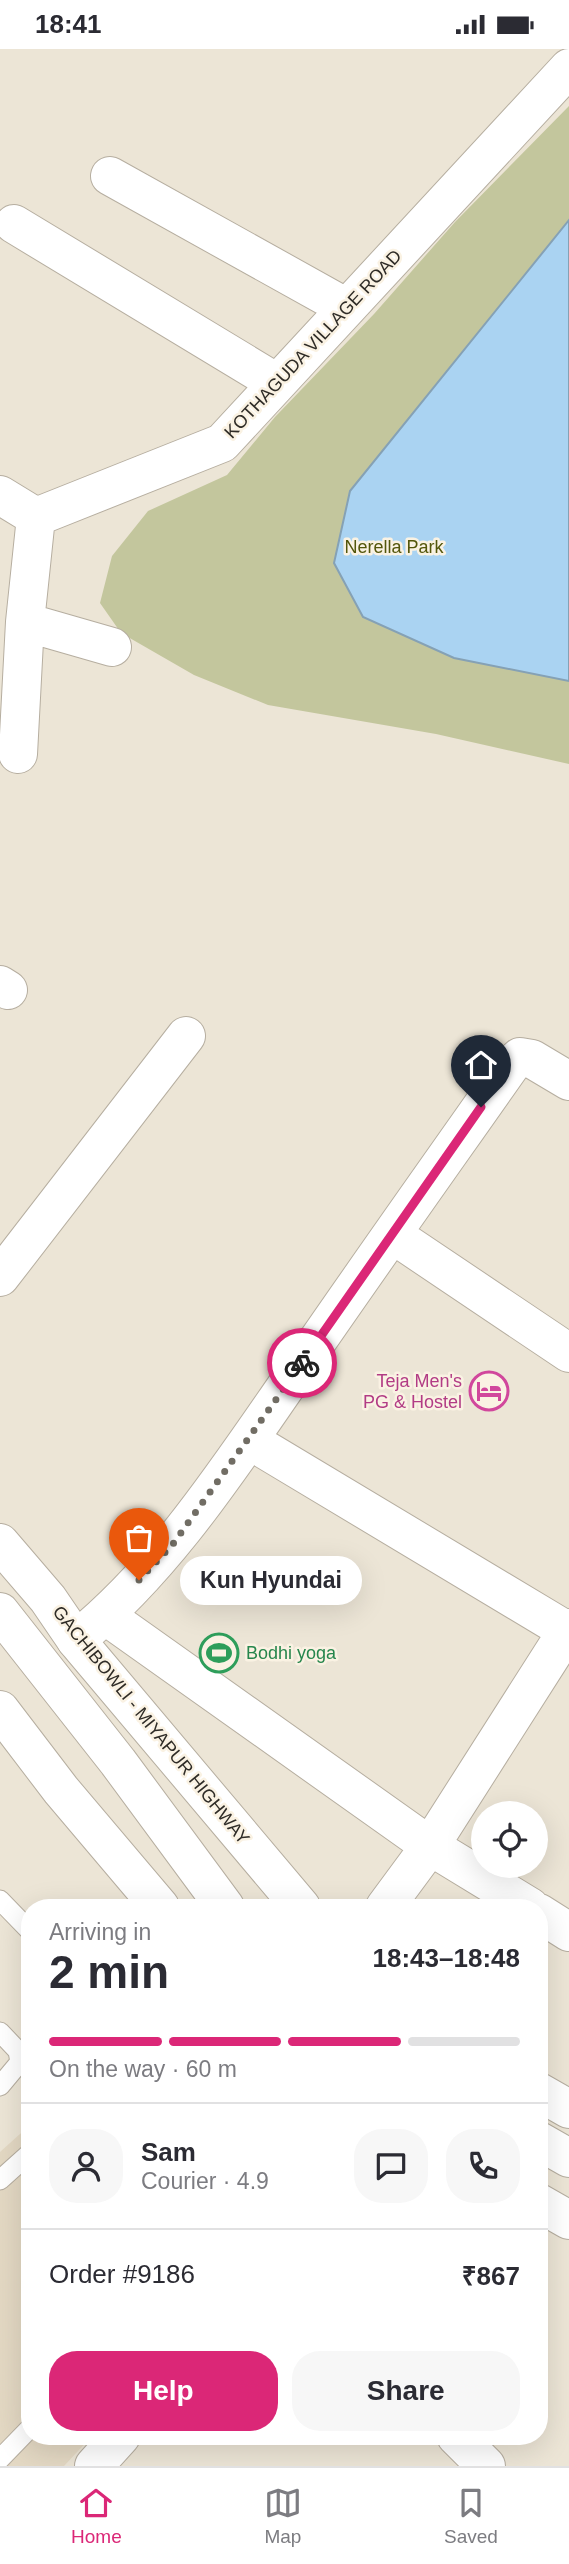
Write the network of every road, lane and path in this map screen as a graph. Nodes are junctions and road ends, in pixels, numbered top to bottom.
1 (569, 68) edge
2 (110, 176) dead end
3 (14, 224) dead end
4 (347, 308) junction
5 (277, 383) junction
6 (0, 495) edge
7 (36, 517) junction
8 (25, 622) junction
9 (112, 647) dead end
10 (18, 754) dead end
11 (186, 1037) dead end
12 (569, 1081) edge
13 (392, 1234) junction
14 (0, 1277) edge
15 (569, 1353) edge
16 (249, 1440) junction
17 (0, 1543) edge
18 (0, 1612) edge
19 (106, 1616) junction
20 (568, 1630) edge
21 (76, 1640) junction
22 (0, 1710) edge
23 (0, 1758) edge
24 (61, 1790) junction
25 (430, 1846) junction
26 (153, 1899) edge
27 (219, 1899) edge
28 (294, 1899) edge
29 (391, 1899) edge
30 (517, 1899) edge
31 (0, 1900) edge
32 (548, 1919) edge
33 (21, 1922) edge
34 (569, 1932) edge
35 (0, 2032) edge
36 (21, 2054) edge
37 (21, 2062) edge
38 (0, 2086) edge
39 (548, 2097) edge
40 (569, 2109) edge
41 (548, 2146) edge
42 (569, 2158) edge
43 (21, 2162) edge
44 (0, 2180) edge
45 (548, 2208) edge
46 (569, 2220) edge
47 (21, 2437) edge
48 (113, 2445) edge
49 (465, 2445) edge
50 (0, 2459) edge
51 (94, 2466) edge
52 (486, 2466) edge

1 - 4 street, KOTHAGUDA VILLAGE ROAD
2 - 4 street
3 - 5 street
4 - 5 street, KOTHAGUDA VILLAGE ROAD
5 - 7 street, KOTHAGUDA VILLAGE ROAD
6 - 7 street
7 - 8 street
8 - 9 street
8 - 10 street
11 - 14 street
12 - 13 street
13 - 15 street
13 - 16 street
16 - 19 street
16 - 20 street
17 - 21 street, GACHIBOWLI - MIYAPUR HIGHWAY
18 - 27 street
19 - 21 street
19 - 25 street
20 - 25 street
21 - 28 street, GACHIBOWLI - MIYAPUR HIGHWAY
22 - 24 street
23 - 24 street
24 - 26 street
25 - 29 street
25 - 30 street
31 - 33 lane
32 - 34 street
35 - 36 lane
37 - 38 lane
39 - 40 street
41 - 42 street
43 - 44 lane
45 - 46 street
47 - 50 lane
48 - 51 street
49 - 52 street

